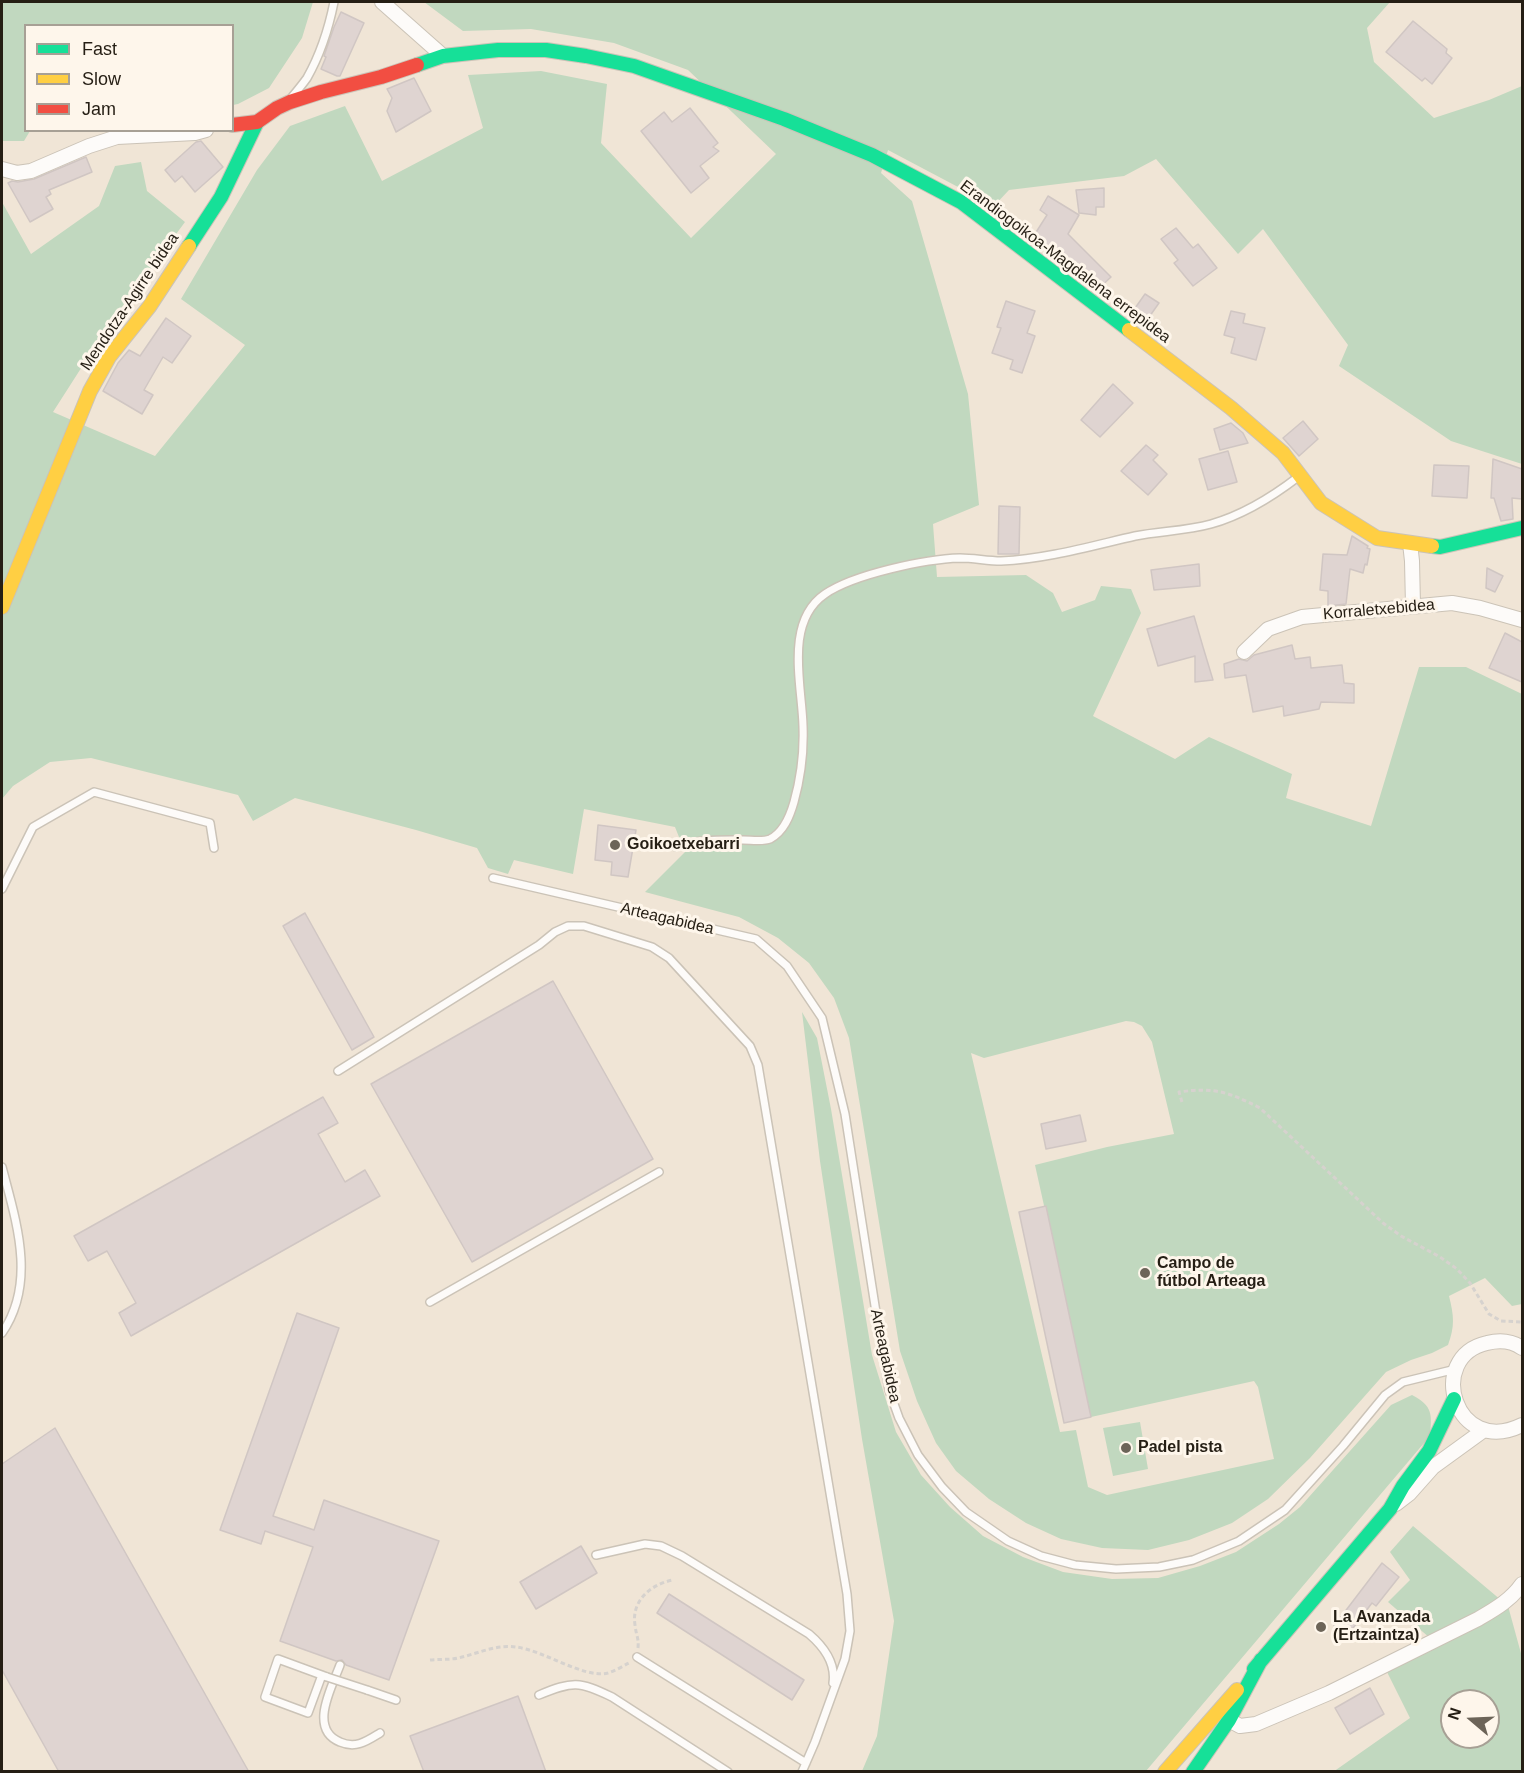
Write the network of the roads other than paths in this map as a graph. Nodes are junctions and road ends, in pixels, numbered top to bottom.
1 (334, 2) edge
2 (382, 2) edge
3 (443, 56) junction
4 (290, 102) junction
5 (257, 122) junction
6 (234, 125) edge
7 (199, 132) edge
8 (2, 169) edge
9 (1300, 476) junction
10 (1522, 528) edge
11 (1410, 543) junction
12 (1413, 606) junction
13 (2, 607) edge
14 (1522, 620) edge
15 (1244, 652) dead end
16 (676, 847) dead end
17 (214, 848) dead end
18 (493, 878) dead end
19 (2, 889) edge
20 (338, 1071) dead end
21 (2, 1167) edge
22 (659, 1172) dead end
23 (430, 1302) dead end
24 (2, 1334) edge
25 (1522, 1348) edge
26 (1456, 1369) junction
27 (1454, 1399) junction
28 (1522, 1425) edge
29 (1484, 1430) junction
30 (1390, 1509) junction
31 (596, 1555) dead end
32 (1522, 1584) edge
33 (637, 1657) road end
34 (1262, 1660) junction
35 (340, 1665) dead end
36 (325, 1676) junction
37 (539, 1695) dead end
38 (831, 1698) junction
39 (396, 1701) dead end
40 (1229, 1720) junction
41 (1206, 1727) junction
42 (380, 1733) dead end
43 (806, 1763) junction
44 (728, 1772) edge
45 (802, 1772) edge
46 (1165, 1772) edge
47 (1174, 1772) edge
48 (1193, 1772) edge

1 - 4 lane
2 - 3 street
3 - 4 main road, Erandiogoikoa-Magdalena errepidea
3 - 9 main road, Erandiogoikoa-Magdalena errepidea
4 - 5 main road, Erandiogoikoa-Magdalena errepidea
5 - 6 main road, Erandiogoikoa-Magdalena errepidea
5 - 13 main road, Mendotza-Agirre bidea
7 - 8 street
9 - 11 main road, Erandiogoikoa-Magdalena errepidea
9 - 16 lane
10 - 11 main road, Erandiogoikoa-Magdalena errepidea
11 - 12 street
12 - 14 street, Korraletxebidea
12 - 15 street, Korraletxebidea
17 - 19 lane
18 - 26 lane, Arteagabidea
20 - 38 lane
21 - 24 lane
22 - 23 lane
25 - 26 street
26 - 27 street
27 - 29 street
27 - 30 main road
28 - 29 street
29 - 30 street
30 - 34 main road
31 - 38 lane
32 - 40 street
33 - 43 lane
34 - 40 main road
34 - 41 main road
35 - 42 lane
36 - 36 lane
36 - 39 lane, bridge
37 - 44 lane
38 - 43 lane
40 - 48 main road
41 - 46 main road
41 - 47 street
43 - 45 lane

